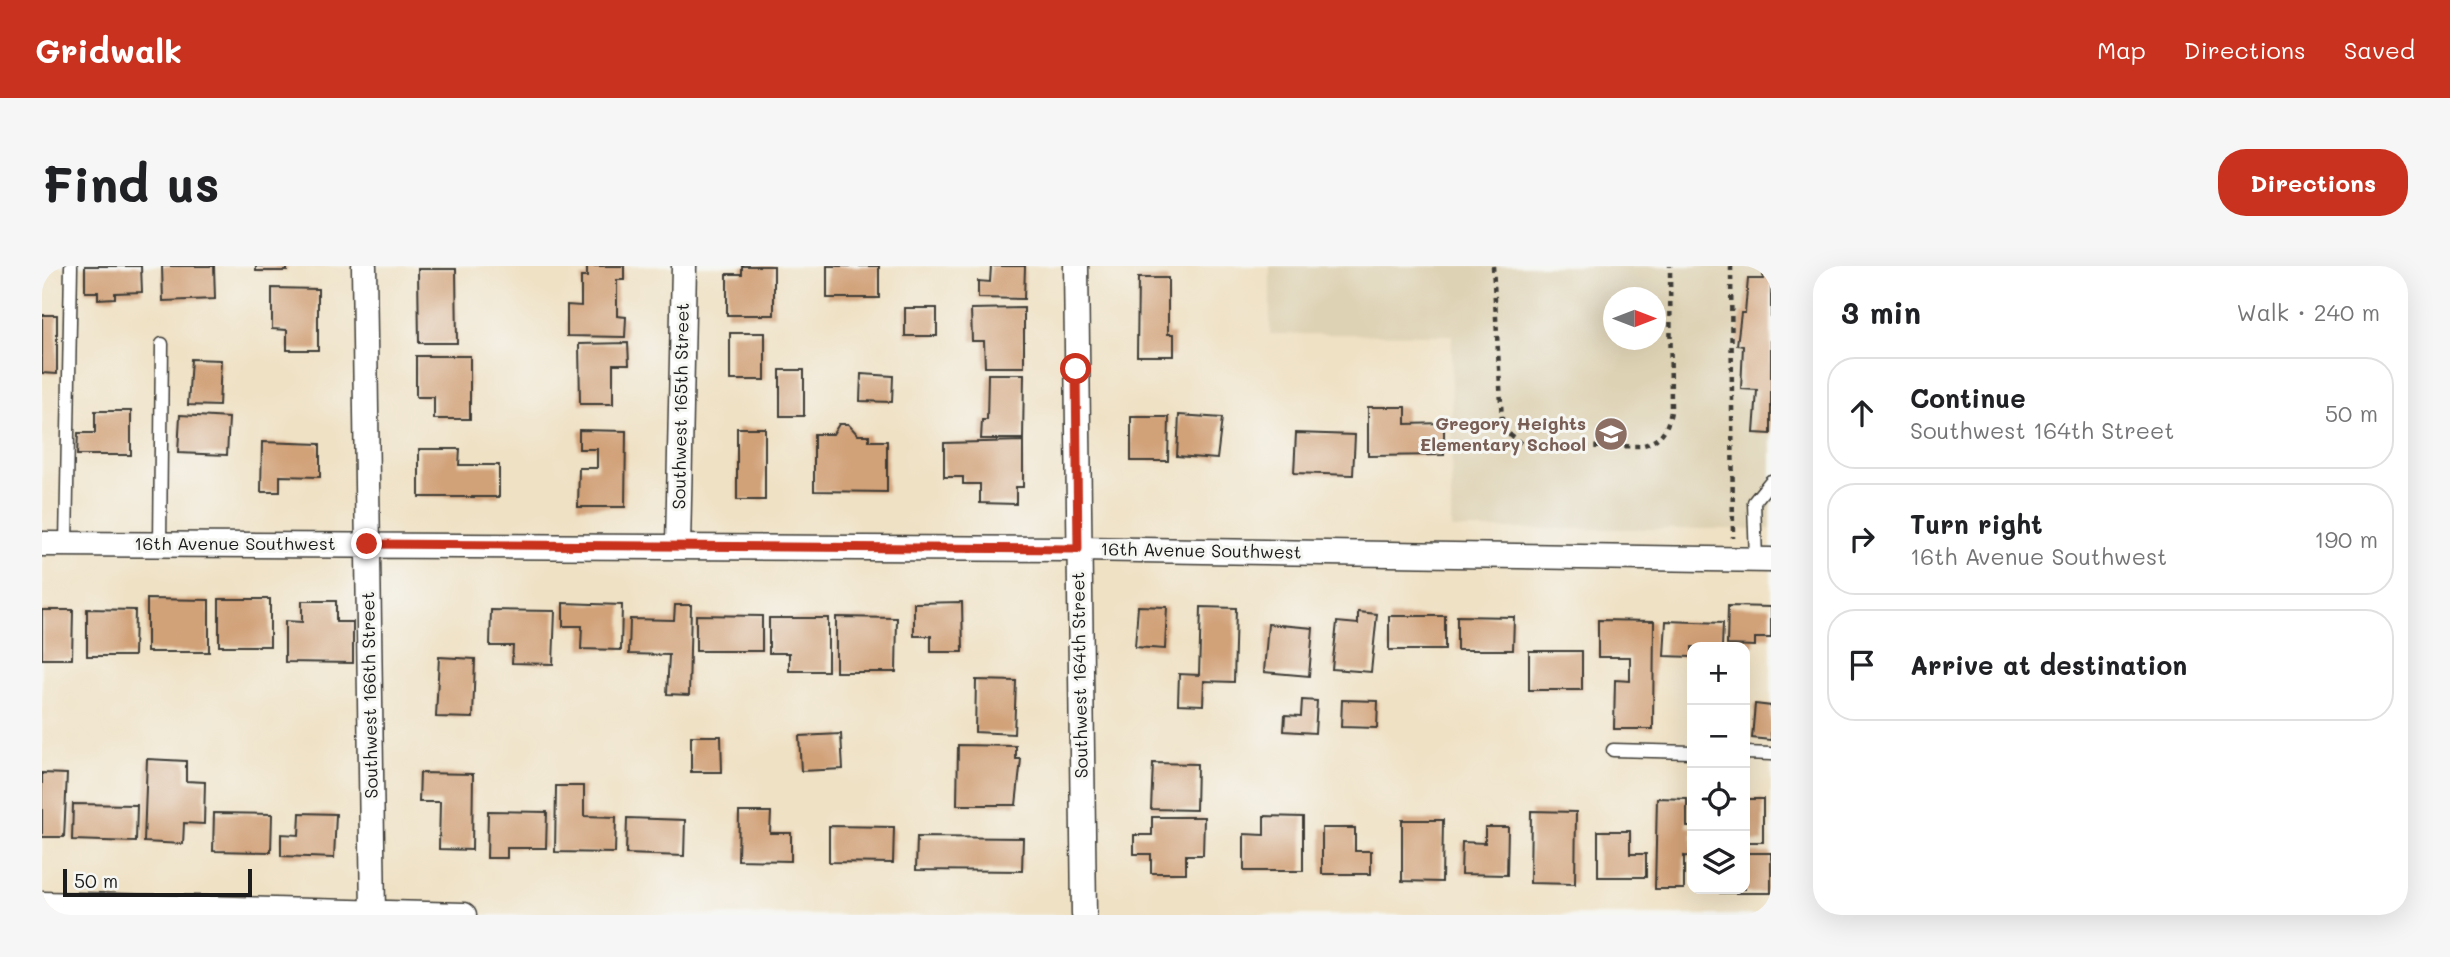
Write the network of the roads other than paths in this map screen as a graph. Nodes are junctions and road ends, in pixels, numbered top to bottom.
1 (71, 266) edge
2 (364, 266) edge
3 (684, 266) edge
4 (1076, 266) edge
5 (162, 344) dead end
6 (1771, 481) edge
7 (54, 544) edge
8 (160, 544) junction
9 (367, 544) junction
10 (678, 546) junction
11 (1078, 549) junction
12 (1753, 560) edge
13 (1613, 750) dead end
14 (1687, 752) edge
15 (1750, 753) edge
16 (1771, 754) edge
17 (42, 904) edge
18 (373, 914) edge
19 (464, 915) edge
20 (1084, 915) edge

1 - 7 lane
2 - 9 street, Southwest 166th Street
3 - 10 street, Southwest 165th Street
4 - 11 street, Southwest 164th Street
5 - 8 lane
6 - 12 lane
7 - 8 street, 16th Avenue Southwest
8 - 9 street, 16th Avenue Southwest
9 - 10 street, 16th Avenue Southwest
9 - 18 street, Southwest 166th Street
10 - 11 street, 16th Avenue Southwest
11 - 12 street, 16th Avenue Southwest
11 - 20 street, Southwest 164th Street
13 - 14 lane
15 - 16 lane
17 - 18 street
18 - 19 street

